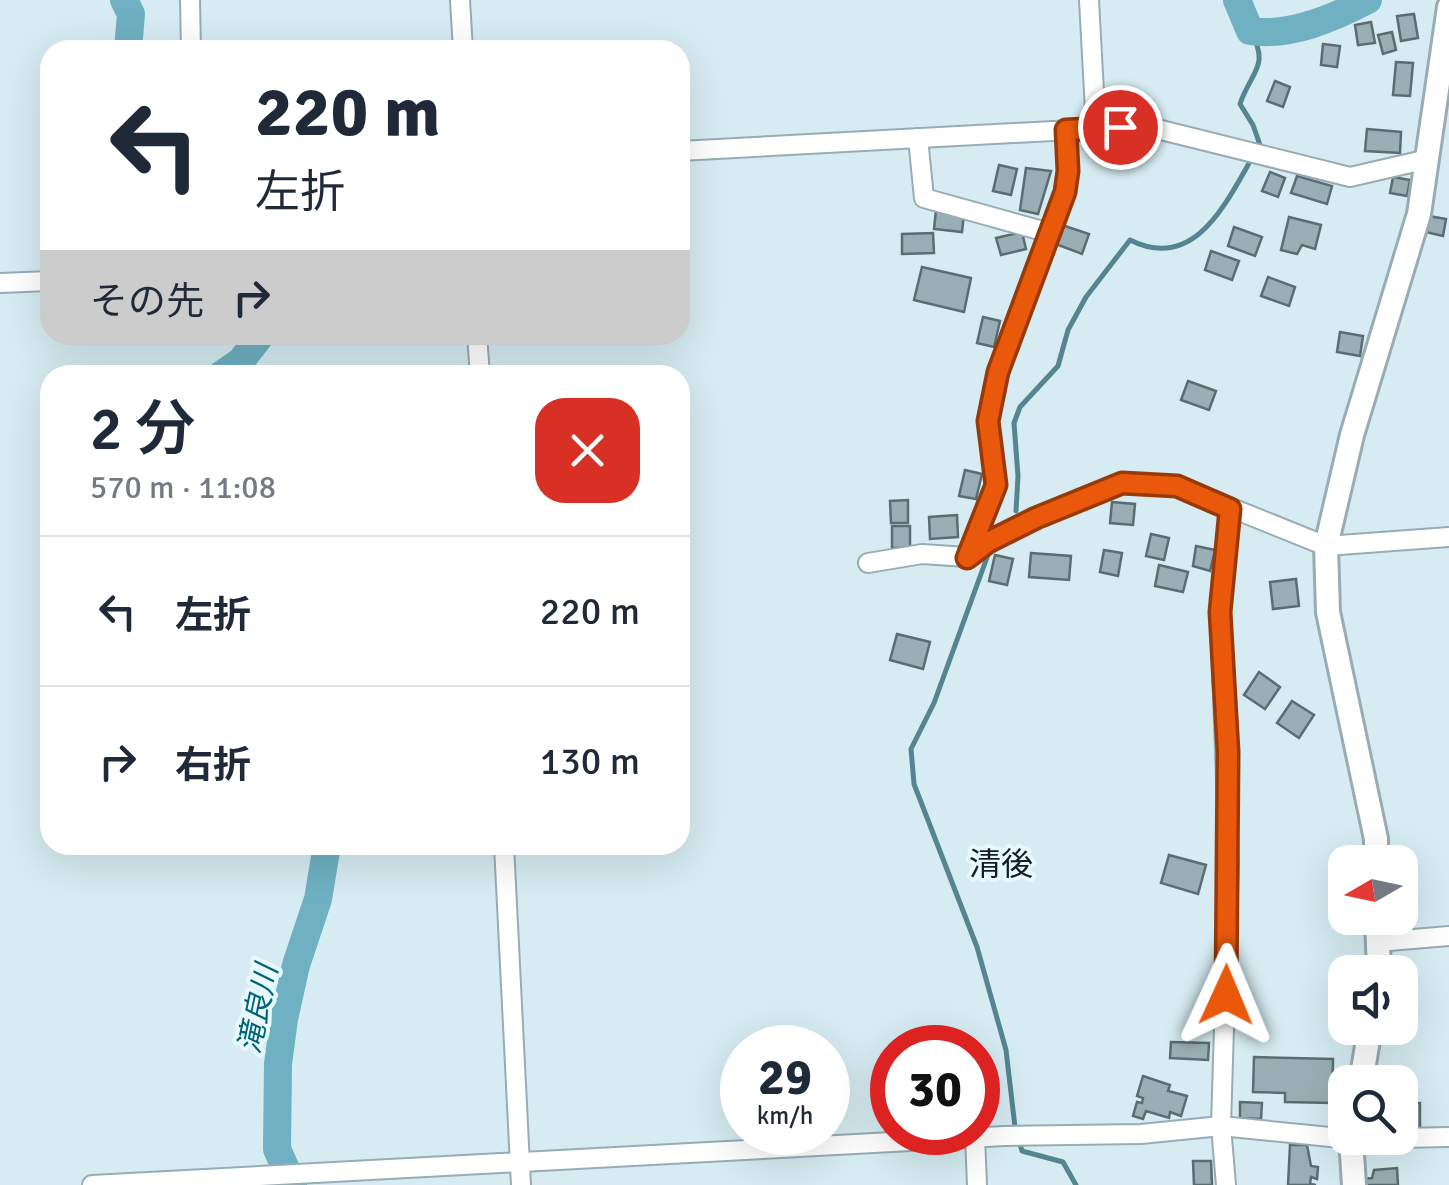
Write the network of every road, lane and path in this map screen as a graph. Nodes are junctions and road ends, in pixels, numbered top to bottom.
1 (190, 0) edge
2 (460, 0) edge
3 (1089, 0) edge
4 (1449, 8) edge
5 (191, 40) edge
6 (462, 40) edge
7 (1096, 128) junction
8 (1066, 130) junction
9 (918, 138) junction
10 (690, 150) edge
11 (1428, 158) junction
12 (1050, 232) junction
13 (40, 282) edge
14 (0, 283) edge
15 (1230, 509) junction
16 (1449, 536) edge
17 (1326, 546) junction
18 (967, 558) junction
19 (868, 562) dead end
20 (1376, 845) edge
21 (505, 855) edge
22 (1378, 935) edge
23 (1449, 936) edge
24 (1378, 942) junction
25 (1378, 955) edge
26 (1221, 1126) junction
27 (1000, 1136) edge
28 (1328, 1136) edge
29 (1418, 1137) edge
30 (1449, 1137) edge
31 (870, 1143) edge
32 (976, 1155) edge
33 (1351, 1155) edge
34 (520, 1162) junction
35 (161, 1183) edge
36 (92, 1185) edge
37 (521, 1185) edge
38 (977, 1185) edge
39 (1226, 1185) edge
40 (1354, 1185) edge

1 - 5 street
2 - 6 street
3 - 7 street
4 - 11 street
7 - 8 street
7 - 11 street
8 - 9 street
8 - 12 street
9 - 10 street
9 - 12 street
11 - 17 street
12 - 18 street
13 - 14 street
15 - 17 street
15 - 18 street
15 - 26 street
16 - 17 street
17 - 20 street
18 - 19 street
21 - 34 street
22 - 24 street
23 - 24 street
24 - 25 street
26 - 27 street
26 - 28 street
26 - 39 street
29 - 30 street
31 - 34 street
32 - 38 street
33 - 40 street
34 - 35 street
34 - 37 street
35 - 36 street

